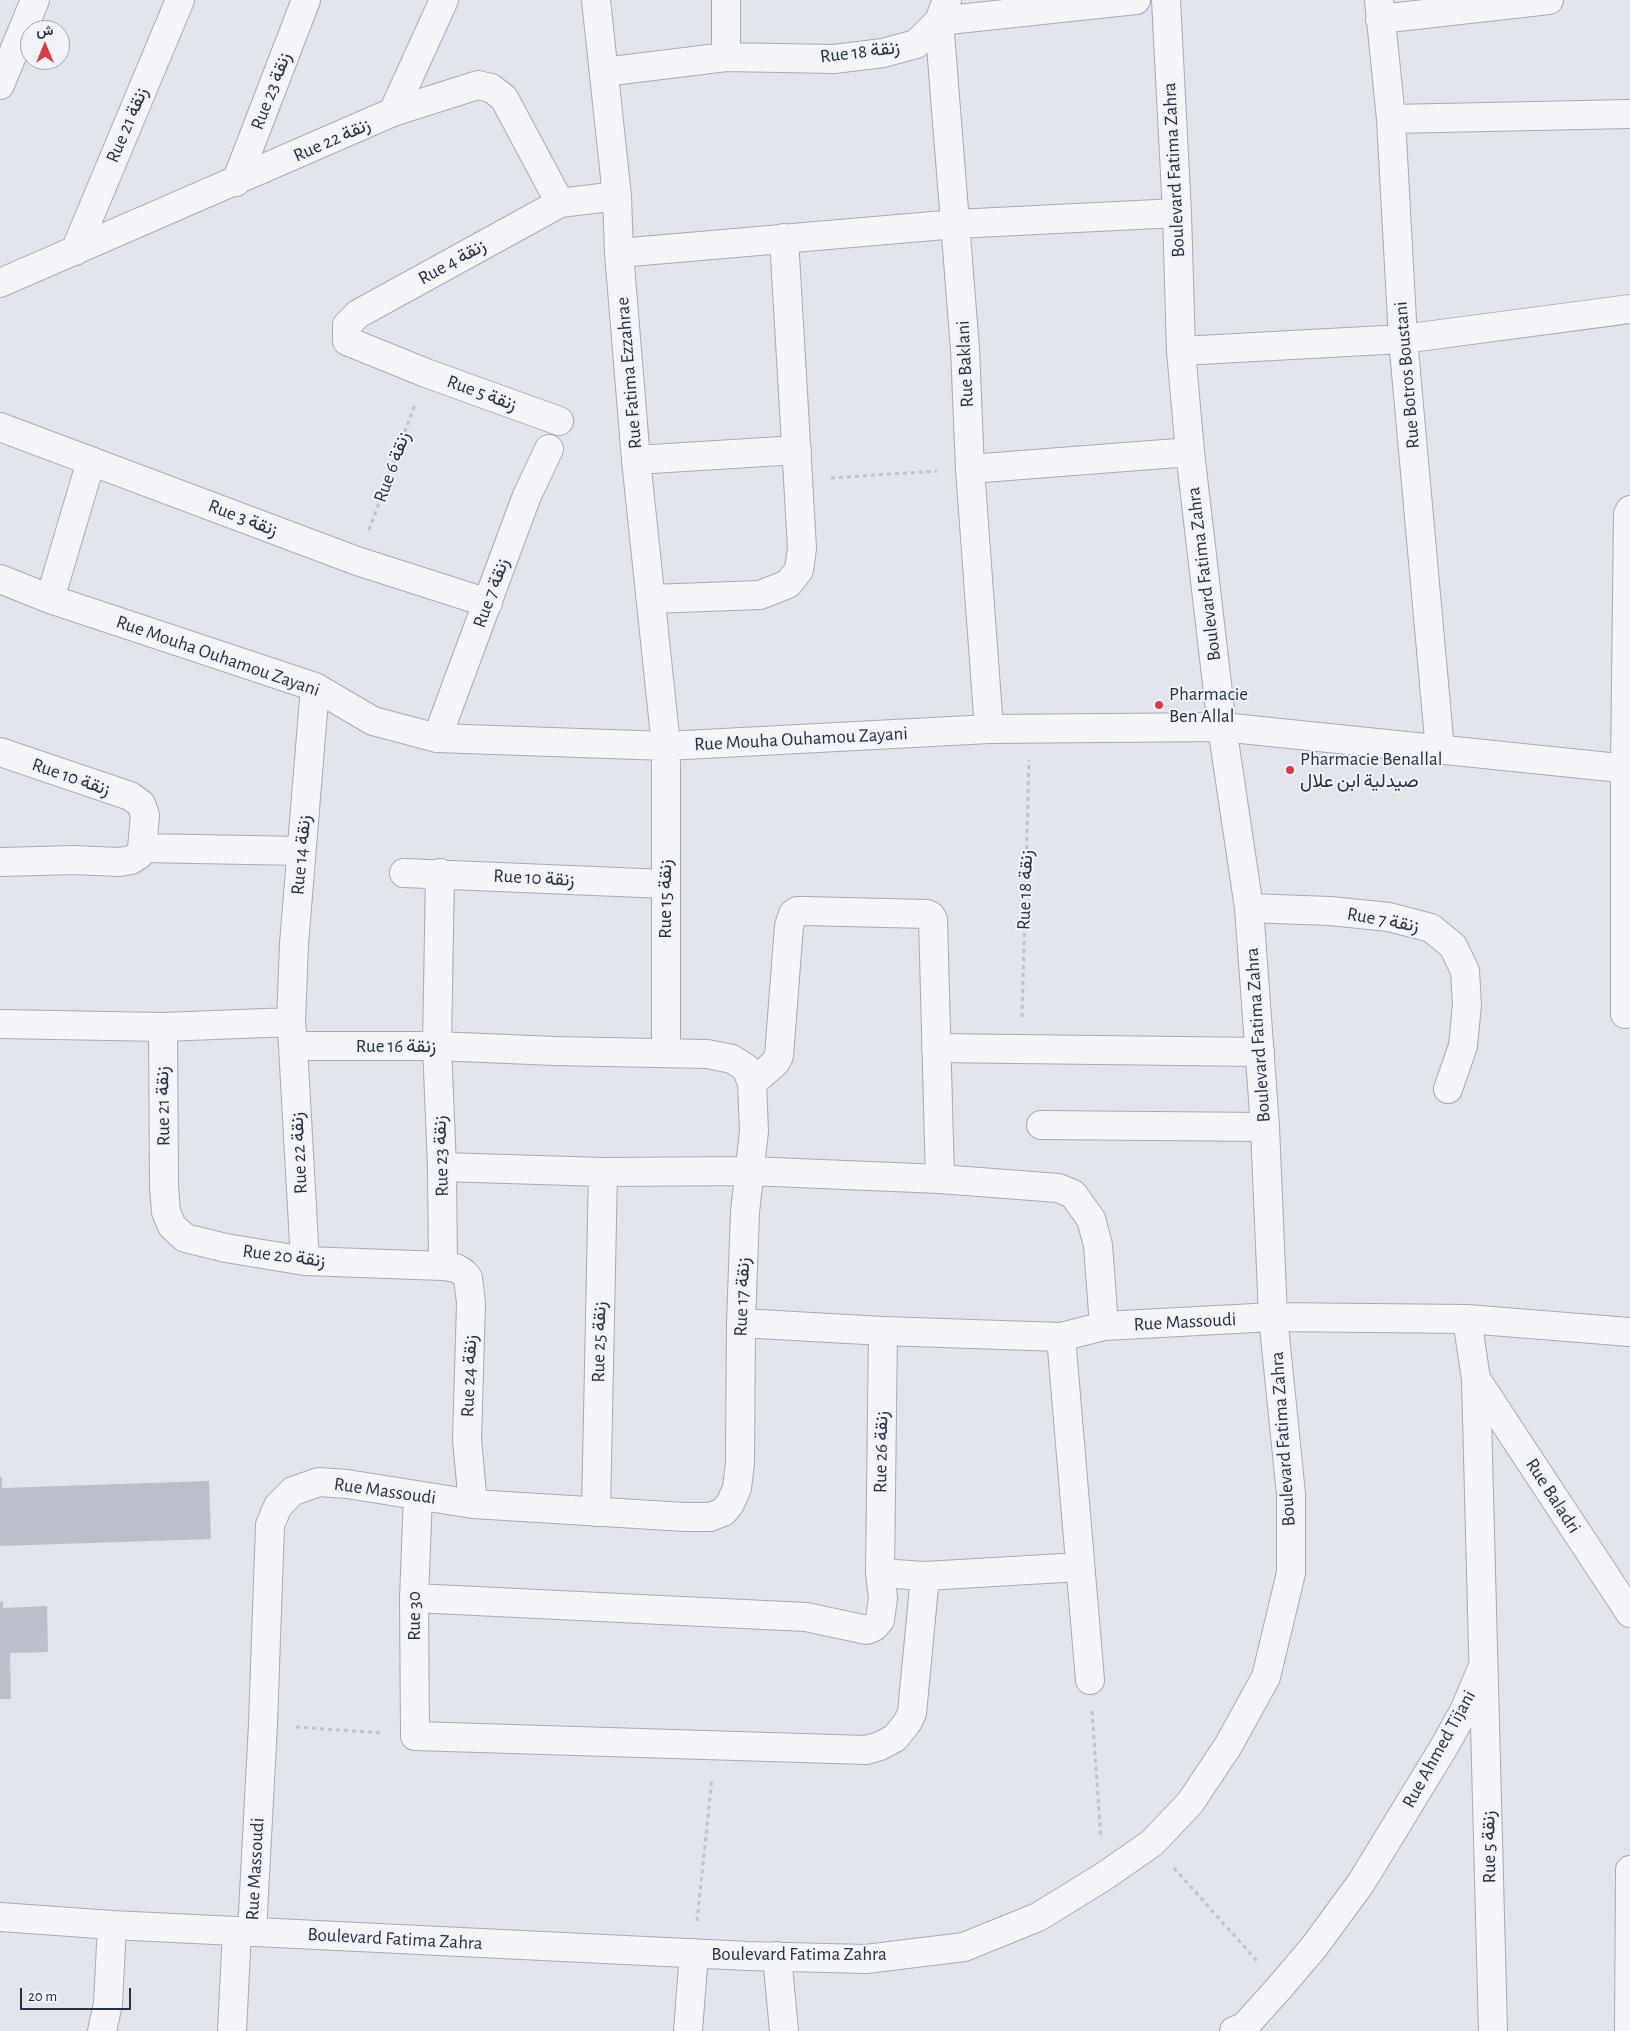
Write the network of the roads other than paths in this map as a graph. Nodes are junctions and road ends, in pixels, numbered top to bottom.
1 (35, 0) edge
2 (180, 0) edge
3 (306, 0) edge
4 (444, 0) edge
5 (596, 0) edge
6 (726, 0) edge
7 (1136, 0) edge
8 (1166, 0) edge
9 (1549, 0) edge
10 (1380, 9) edge
11 (943, 11) edge
12 (726, 57) junction
13 (604, 72) junction
14 (0, 85) edge
15 (393, 112) junction
16 (1630, 114) edge
17 (1391, 119) junction
18 (236, 182) junction
19 (617, 196) junction
20 (560, 203) junction
21 (1177, 213) junction
22 (956, 224) junction
23 (784, 238) junction
24 (75, 251) junction
25 (619, 253) junction
26 (0, 283) edge
27 (1630, 309) edge
28 (347, 325) joint
29 (1403, 339) junction
30 (1181, 351) junction
31 (559, 421) dead end
32 (0, 427) edge
33 (549, 449) dead end
34 (797, 450) junction
35 (1190, 452) junction
36 (636, 460) junction
37 (91, 461) junction
38 (970, 469) junction
39 (1630, 510) edge
40 (0, 580) edge
41 (50, 599) junction
42 (651, 599) junction
43 (488, 603) junction
44 (315, 687) junction
45 (1222, 727) junction
46 (989, 729) junction
47 (437, 738) junction
48 (666, 746) junction
49 (1440, 750) junction
50 (0, 752) edge
51 (1627, 769) edge
52 (142, 848) junction
53 (300, 851) junction
54 (0, 862) edge
55 (404, 873) dead end
56 (440, 873) junction
57 (665, 884) junction
58 (1249, 908) junction
59 (1625, 1014) dead end
60 (0, 1024) edge
61 (163, 1026) junction
62 (292, 1034) junction
63 (437, 1046) junction
64 (936, 1048) junction
65 (666, 1052) junction
66 (1260, 1052) junction
67 (752, 1082) junction
68 (1448, 1089) dead end
69 (1041, 1125) dead end
70 (1265, 1128) junction
71 (442, 1167) junction
72 (750, 1171) junction
73 (603, 1172) junction
74 (940, 1179) junction
75 (164, 1186) joint
76 (305, 1261) junction
77 (443, 1266) junction
78 (1274, 1317) junction
79 (1467, 1319) junction
80 (741, 1323) junction
81 (1104, 1326) junction
82 (883, 1331) junction
83 (1630, 1332) edge
84 (1061, 1337) junction
85 (1476, 1379) junction
86 (740, 1463) joint
87 (418, 1496) junction
88 (473, 1504) junction
89 (596, 1512) junction
90 (1080, 1567) junction
91 (880, 1572) junction
92 (925, 1576) junction
93 (414, 1598) junction
94 (1630, 1613) edge
95 (1484, 1662) junction
96 (1090, 1680) road end
97 (1630, 1870) edge
98 (0, 1917) edge
99 (112, 1925) junction
100 (245, 1932) junction
101 (694, 1953) junction
102 (777, 1956) junction
103 (1245, 2030) edge
104 (102, 2031) edge
105 (232, 2031) edge
106 (688, 2031) edge
107 (784, 2031) edge
108 (1493, 2031) edge
109 (1629, 2031) edge

1 - 14 street
2 - 24 street, Rue 21 زنقة
3 - 18 street, Rue 23 زنقة
4 - 15 street
5 - 13 street, Rue Fatima Ezzahrae
6 - 12 street
7 - 11 street
8 - 21 street, Boulevard Fatima Zahra
9 - 10 street
10 - 17 street, Rue Botros Boustani
11 - 12 street, Rue 18 زنقة
11 - 22 street, Rue Baklani
12 - 13 street, Rue 18 زنقة
13 - 19 street, Rue Fatima Ezzahrae
15 - 18 street, Rue 22 زنقة
15 - 20 street, Rue 22 زنقة
16 - 17 street
17 - 29 street, Rue Botros Boustani
18 - 24 street, Rue 22 زنقة
19 - 20 street
19 - 25 street, Rue Fatima Ezzahrae
20 - 28 street, Rue 4 زنقة
21 - 22 street
21 - 30 street, Boulevard Fatima Zahra
22 - 23 street
22 - 38 street, Rue Baklani
23 - 25 street
23 - 34 street
24 - 26 street, Rue 22 زنقة
25 - 36 street, Rue Fatima Ezzahrae
27 - 29 street
28 - 31 street, Rue 5 زنقة
29 - 30 street
29 - 49 street, Rue Botros Boustani
30 - 35 street, Boulevard Fatima Zahra
32 - 37 street, Rue 3 زنقة
33 - 43 street, Rue 7 زنقة
34 - 36 street
34 - 42 street
35 - 38 street
35 - 45 street, Boulevard Fatima Zahra
36 - 42 street, Rue Fatima Ezzahrae
37 - 41 street
37 - 43 street, Rue 3 زنقة
38 - 46 street, Rue Baklani
39 - 51 street
40 - 41 street, Rue Mouha Ouhamou Zayani
41 - 44 street, Rue Mouha Ouhamou Zayani
42 - 48 street, Rue Fatima Ezzahrae
43 - 47 street, Rue 7 زنقة
44 - 47 street, Rue Mouha Ouhamou Zayani
44 - 53 street, Rue 14 زنقة
45 - 46 street, Rue Mouha Ouhamou Zayani
45 - 49 street, Rue Mouha Ouhamou Zayani
45 - 58 street, Boulevard Fatima Zahra
46 - 48 street, Rue Mouha Ouhamou Zayani
47 - 48 street, Rue Mouha Ouhamou Zayani
48 - 57 street, Rue 15 زنقة
49 - 51 street, Rue Mouha Ouhamou Zayani
50 - 52 street, Rue 10 زنقة
51 - 59 street
52 - 53 street
52 - 54 street
53 - 62 street, Rue 14 زنقة
55 - 56 street, Rue 10 زنقة
56 - 57 street, Rue 10 زنقة
56 - 63 street, Rue 23 زنقة
57 - 65 street, Rue 15 زنقة
58 - 66 street, Boulevard Fatima Zahra
58 - 68 street, Rue 7 زنقة
60 - 61 street, Rue 16 زنقة
61 - 62 street, Rue 16 زنقة
61 - 75 street, Rue 21 زنقة
62 - 63 street, Rue 16 زنقة
62 - 76 street, Rue 22 زنقة
63 - 65 street, Rue 16 زنقة
63 - 71 street, Rue 23 زنقة
64 - 66 street
64 - 67 street
64 - 74 street
65 - 67 street, Rue 16 زنقة
66 - 70 street, Boulevard Fatima Zahra
67 - 72 street, Rue 17 زنقة
69 - 70 street
70 - 78 street, Boulevard Fatima Zahra
71 - 73 street
71 - 77 street, Rue 23 زنقة
72 - 73 street
72 - 74 street
72 - 80 street, Rue 17 زنقة
73 - 89 street, Rue 25 زنقة
74 - 81 street
75 - 76 street, Rue 20 زنقة
76 - 77 street, Rue 20 زنقة
77 - 88 street, Rue 24 زنقة
78 - 79 street, Rue Massoudi
78 - 81 street, Rue Massoudi
78 - 102 street, Boulevard Fatima Zahra
79 - 83 street, Rue Massoudi
79 - 85 street, Rue Ahmed Tijani
80 - 82 street, Rue Massoudi
80 - 86 street, Rue 17 زنقة
81 - 84 street, Rue Massoudi
82 - 84 street, Rue Massoudi
82 - 91 street, Rue 26 زنقة
84 - 90 street
85 - 94 street, Rue Baladri
85 - 95 street, Rue Ahmed Tijani
86 - 89 street, Rue Massoudi
87 - 88 street, Rue Massoudi
87 - 93 street, Rue 30
87 - 100 street, Rue Massoudi
88 - 89 street, Rue Massoudi
90 - 92 street
90 - 96 street
91 - 92 street
91 - 93 street, Rue 26 زنقة
92 - 93 street, Rue 30
95 - 103 street, Rue Ahmed Tijani
95 - 108 street, Rue 5 زنقة
97 - 109 street
98 - 99 street, Boulevard Fatima Zahra
99 - 100 street, Boulevard Fatima Zahra
99 - 104 street
100 - 101 street, Boulevard Fatima Zahra
100 - 105 street, Rue Massoudi
101 - 102 street, Boulevard Fatima Zahra
101 - 106 street
102 - 107 street

